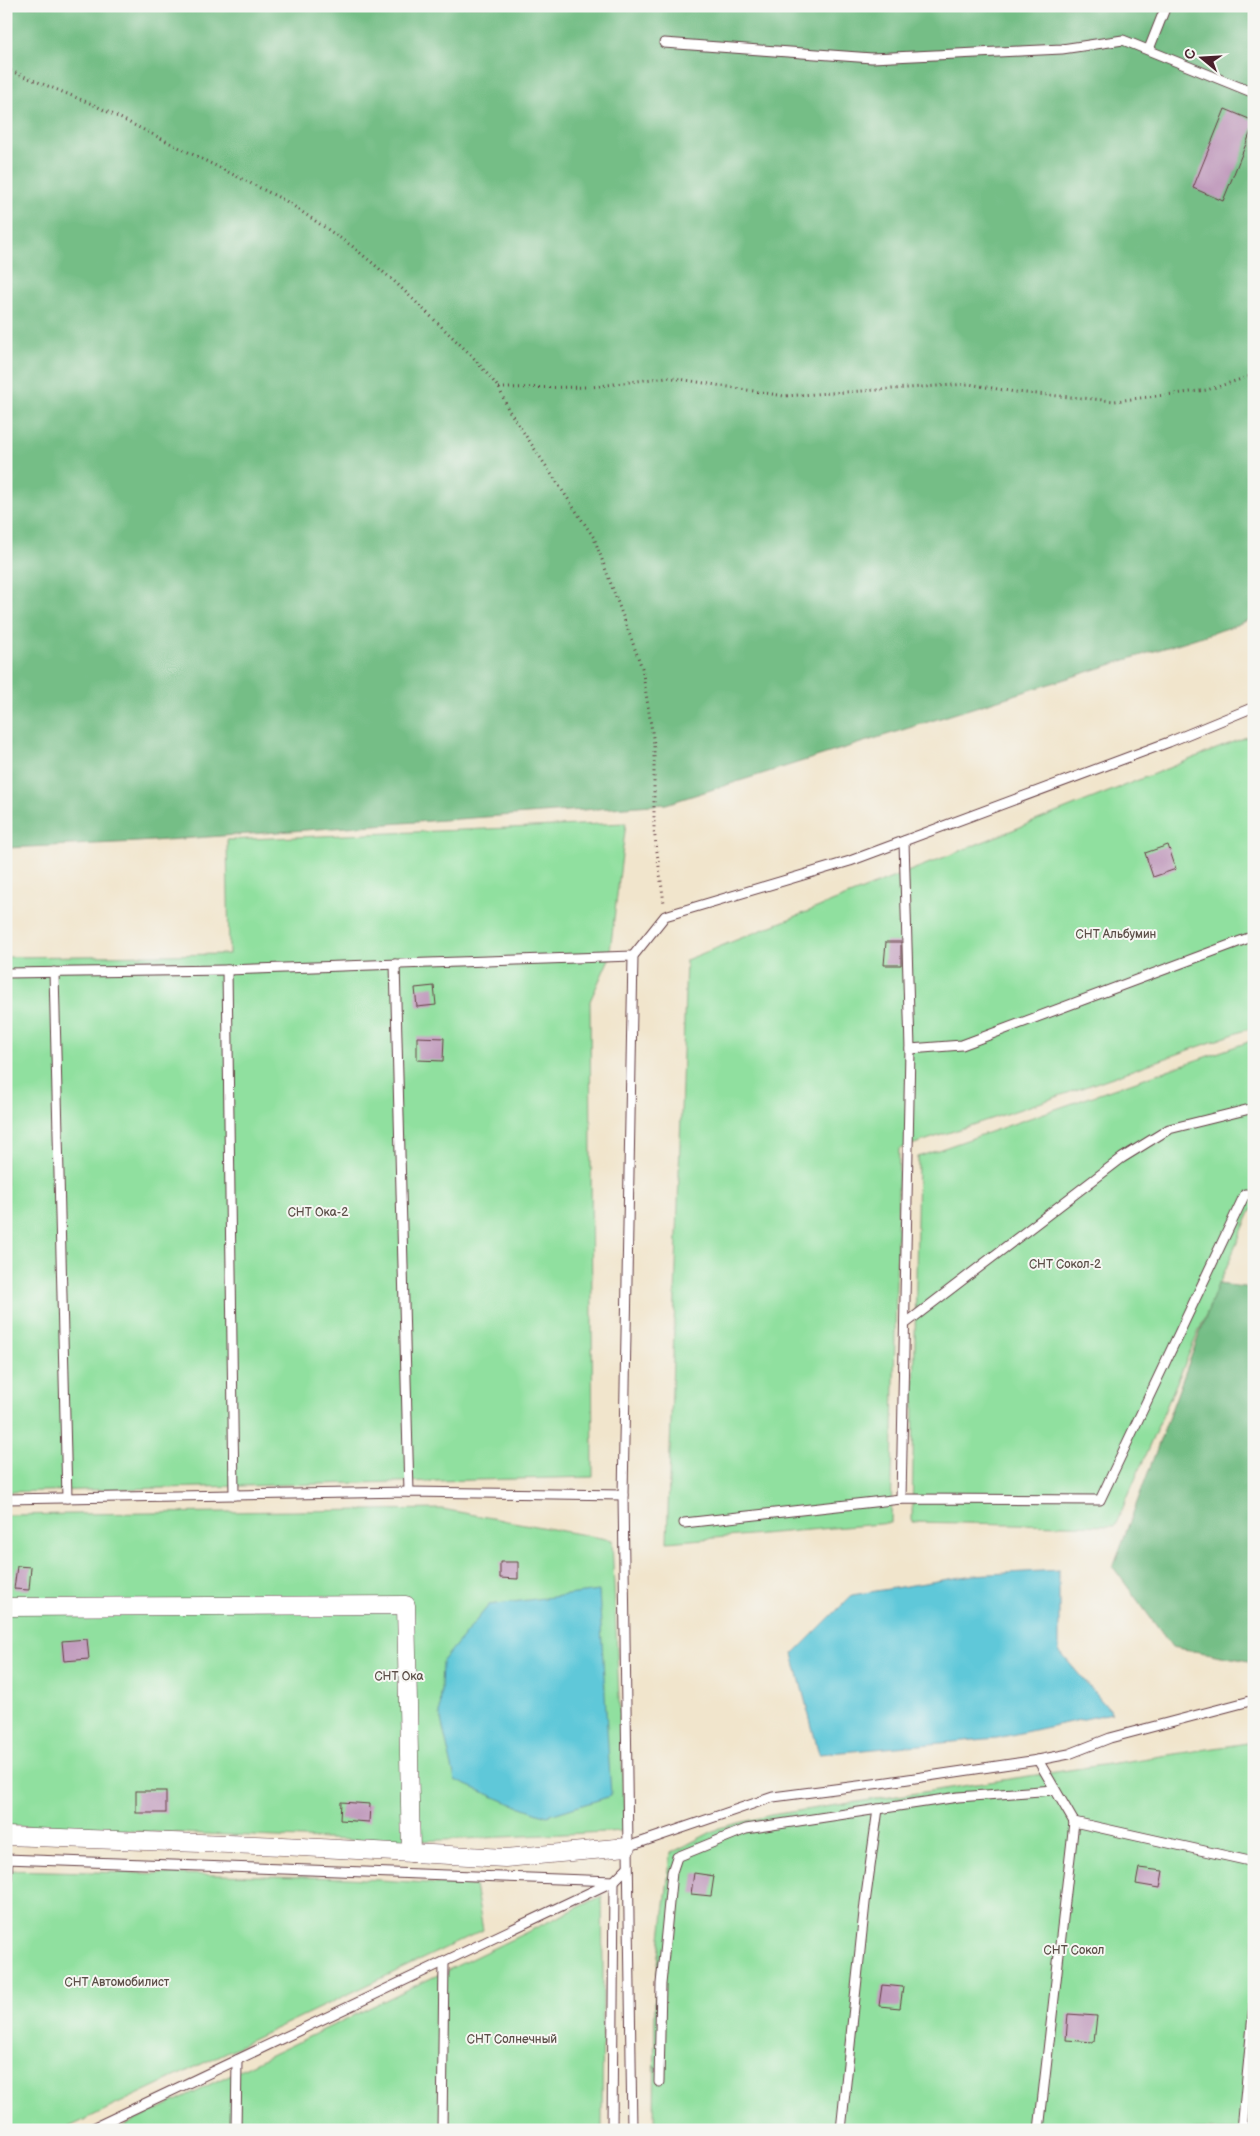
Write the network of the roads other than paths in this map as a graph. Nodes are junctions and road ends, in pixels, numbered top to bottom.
1 (1166, 6) edge
2 (664, 43) dead end
3 (1149, 50) junction
4 (1254, 93) edge
5 (1254, 707) edge
6 (904, 841) junction
7 (1254, 936) edge
8 (633, 956) junction
9 (395, 964) junction
10 (227, 970) junction
11 (54, 972) junction
12 (6, 973) edge
13 (910, 1049) junction
14 (1254, 1108) edge
15 (1254, 1195) edge
16 (905, 1324) junction
17 (409, 1492) junction
18 (234, 1495) junction
19 (623, 1495) junction
20 (67, 1498) junction
21 (6, 1499) edge
22 (901, 1500) junction
23 (684, 1523) dead end
24 (6, 1607) edge
25 (1254, 1700) edge
26 (1038, 1760) junction
27 (1054, 1790) junction
28 (878, 1809) junction
29 (1074, 1822) junction
30 (6, 1836) edge
31 (627, 1847) junction
32 (411, 1853) junction
33 (7, 1859) edge
34 (1254, 1862) edge
35 (627, 1868) junction
36 (614, 1881) junction
37 (6, 1898) edge
38 (444, 1962) junction
39 (1254, 2004) edge
40 (237, 2060) junction
41 (659, 2082) dead end
42 (90, 2130) edge
43 (236, 2130) edge
44 (442, 2130) edge
45 (612, 2130) edge
46 (632, 2130) edge
47 (841, 2130) edge
48 (1040, 2130) edge
49 (1242, 2130) edge

1 - 3 lane
2 - 3 lane
3 - 4 lane
5 - 6 lane
6 - 8 lane
6 - 13 lane
7 - 13 lane
8 - 9 lane
8 - 19 lane
9 - 10 lane
9 - 17 lane
10 - 11 lane
10 - 18 lane
11 - 12 lane
11 - 20 lane
13 - 16 lane
14 - 16 lane
15 - 22 lane
16 - 22 lane
17 - 18 lane
17 - 19 lane
18 - 20 lane
19 - 31 lane
20 - 21 lane
22 - 23 lane
24 - 32 street
25 - 26 lane
26 - 27 lane
26 - 31 lane
27 - 28 lane
27 - 29 lane
28 - 41 lane
28 - 47 lane
29 - 34 lane
29 - 48 lane
30 - 32 street
31 - 32 street
31 - 35 lane
33 - 36 lane
33 - 37 lane
35 - 36 lane
35 - 46 lane
36 - 38 lane
36 - 45 lane
38 - 40 lane
38 - 44 lane
39 - 49 lane
40 - 42 lane
40 - 43 lane

